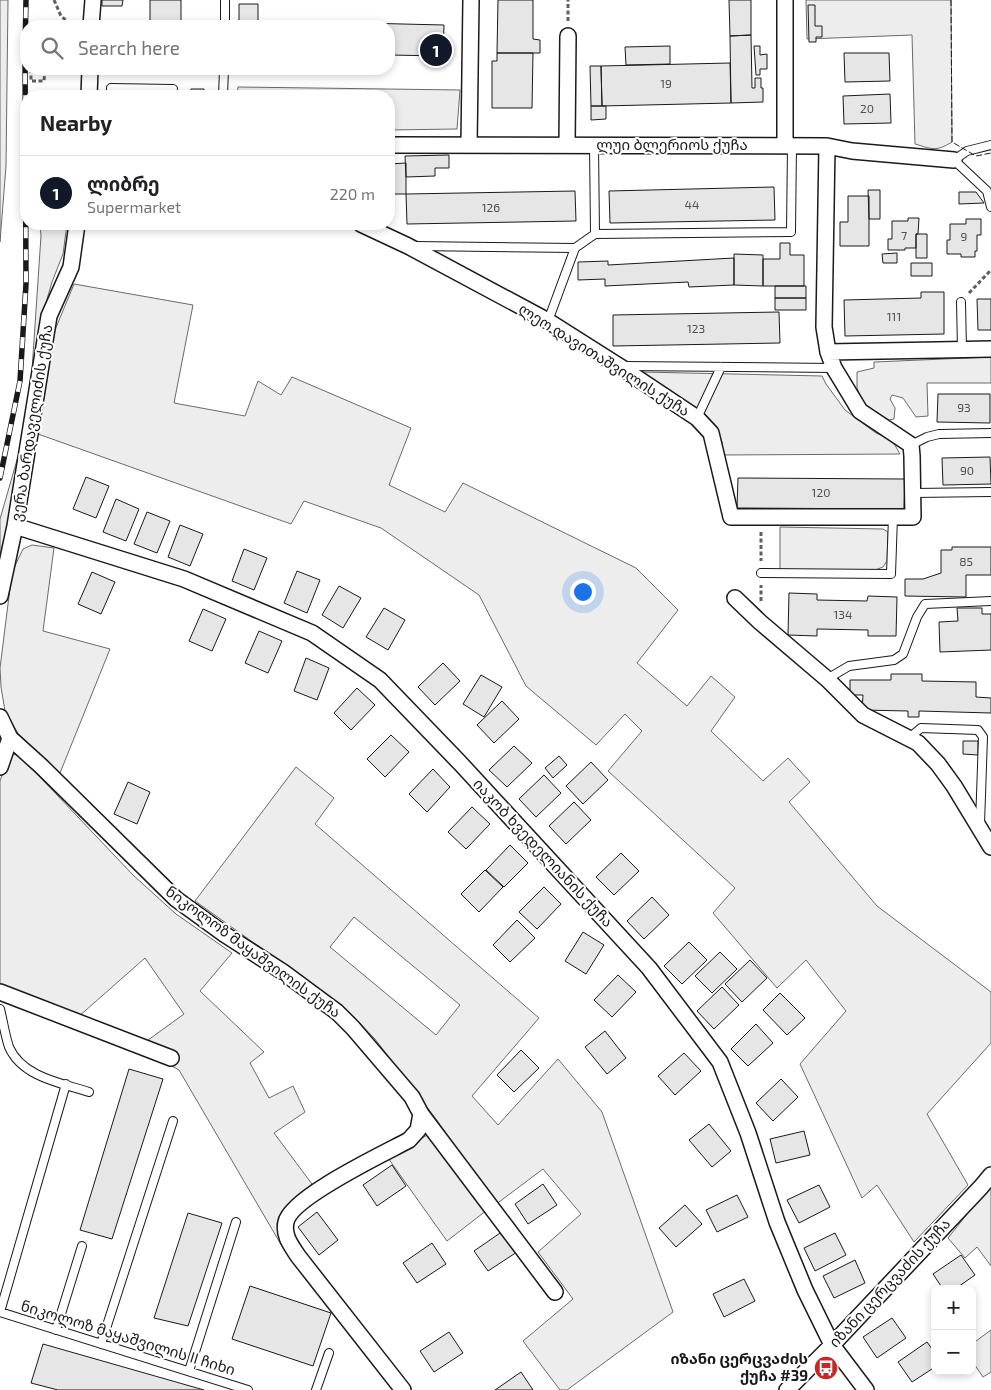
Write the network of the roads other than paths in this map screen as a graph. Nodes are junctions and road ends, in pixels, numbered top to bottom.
1 (93, 0) edge
2 (225, 0) edge
3 (471, 0) edge
4 (786, 0) edge
5 (91, 20) edge
6 (225, 20) edge
7 (568, 36) road end
8 (90, 75) edge
9 (224, 75) edge
10 (174, 89) dead end
11 (89, 90) edge
12 (111, 90) edge
13 (223, 90) edge
14 (395, 145) edge
15 (469, 145) junction
16 (567, 145) junction
17 (594, 145) junction
18 (789, 146) junction
19 (827, 146) junction
20 (991, 146) edge
21 (954, 160) junction
22 (991, 207) edge
23 (76, 230) edge
24 (374, 230) edge
25 (595, 234) junction
26 (408, 246) junction
27 (575, 248) junction
28 (961, 302) road end
29 (548, 321) junction
30 (962, 349) junction
31 (991, 349) edge
32 (828, 352) junction
33 (619, 366) junction
34 (721, 367) junction
35 (834, 368) junction
36 (697, 418) junction
37 (991, 433) edge
38 (911, 445) junction
39 (991, 492) edge
40 (914, 493) junction
41 (893, 517) junction
42 (15, 526) junction
43 (762, 573) dead end
44 (0, 596) edge
45 (735, 598) dead end
46 (991, 601) edge
47 (827, 679) junction
48 (0, 717) edge
49 (10, 738) junction
50 (909, 738) junction
51 (0, 767) edge
52 (980, 829) junction
53 (991, 848) edge
54 (0, 992) edge
55 (0, 1009) edge
56 (171, 1058) dead end
57 (66, 1084) junction
58 (89, 1092) dead end
59 (421, 1114) junction
60 (174, 1121) dead end
61 (991, 1175) edge
62 (236, 1222) dead end
63 (82, 1246) dead end
64 (555, 1292) dead end
65 (0, 1312) edge
66 (56, 1330) junction
67 (101, 1344) junction
68 (832, 1345) junction
69 (329, 1353) dead end
70 (189, 1371) junction
71 (248, 1390) edge
72 (316, 1390) edge
73 (403, 1390) edge
74 (787, 1390) edge
75 (866, 1390) edge

1 - 5 street
2 - 6 lane
3 - 15 street
4 - 18 street
7 - 16 street
8 - 11 street
9 - 13 lane
10 - 12 lane
14 - 15 street, ლუი ბლერიოს ქუჩა
15 - 16 street, ლუი ბლერიოს ქუჩა
16 - 17 street, ლუი ბლერიოს ქუჩა
17 - 18 street, ლუი ბლერიოს ქუჩა
17 - 25 lane
18 - 19 street, ლუი ბლერიოს ქუჩა
18 - 25 lane
19 - 21 street, ლუი ბლერიოს ქუჩა
19 - 32 street
20 - 21 lane
21 - 22 lane
23 - 42 street, ვერა ბარდაველიძის ქუჩა
24 - 26 street, ლეო დავითაშვილის ქუჩა
25 - 27 lane
26 - 27 lane
26 - 29 street, ლეო დავითაშვილის ქუჩა
27 - 29 lane
28 - 30 lane
29 - 33 street, ლეო დავითაშვილის ქუჩა
30 - 31 street
30 - 32 street
32 - 35 street
33 - 34 lane
33 - 36 street, ლეო დავითაშვილის ქუჩა
34 - 35 lane
34 - 36 lane
35 - 38 street
36 - 41 street, ლეო დავითაშვილის ქუჩა
37 - 38 lane
38 - 40 street
39 - 40 lane
40 - 41 street, ლეო დავითაშვილის ქუჩა
41 - 43 lane
42 - 44 street, ვერა ბარდაველიძის ქუჩა
42 - 68 street, იაკობ ხვედელიანის ქუჩა
45 - 47 street
46 - 47 lane
47 - 50 street
48 - 49 street
49 - 51 street
49 - 59 street, ნიკოლოზ მაყაშვილის ქუჩა
50 - 52 street
50 - 52 lane
52 - 53 street
54 - 56 street
55 - 57 lane
57 - 58 lane
57 - 65 lane, ნიკოლოზ მაყაშვილის II ჩიხი
59 - 64 street, ნიკოლოზ მაყაშვილის ქუჩა
59 - 73 street
60 - 67 lane
61 - 68 street, იზანი ცერცვაძის ქუჩა
62 - 70 lane
63 - 66 lane
65 - 66 lane, ნიკოლოზ მაყაშვილის II ჩიხი
66 - 67 lane, ნიკოლოზ მაყაშვილის II ჩიხი
67 - 70 lane, ნიკოლოზ მაყაშვილის II ჩიხი
68 - 74 street, იზანი ცერცვაძის ქუჩა
68 - 75 street, იაკობ ხვედელიანის ქუჩა
69 - 72 lane
70 - 71 lane, ნიკოლოზ მაყაშვილის II ჩიხი

